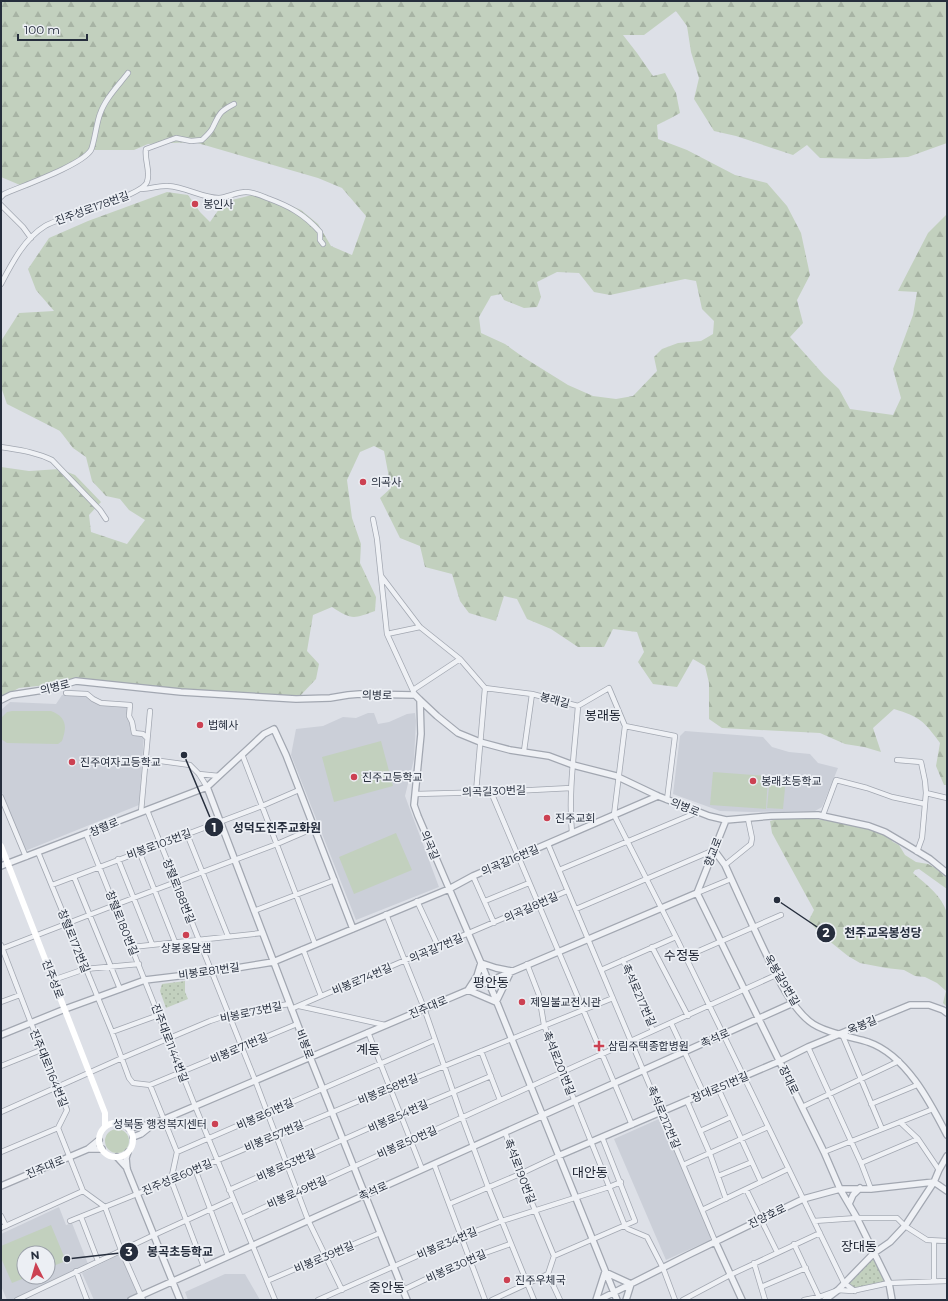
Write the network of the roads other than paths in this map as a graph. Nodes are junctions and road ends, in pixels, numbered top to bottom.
1 (128, 73) dead end
2 (234, 104) dead end
3 (141, 189) junction
4 (1, 197) edge
5 (1, 205) edge
6 (30, 238) junction
7 (323, 244) dead end
8 (1, 284) edge
9 (1, 447) edge
10 (106, 520) dead end
11 (373, 520) dead end
12 (382, 578) junction
13 (420, 627) junction
14 (387, 634) junction
15 (460, 660) junction
16 (485, 688) junction
17 (414, 692) junction
18 (66, 693) dead end
19 (532, 694) junction
20 (1, 700) edge
21 (420, 700) junction
22 (578, 706) junction
23 (150, 711) dead end
24 (625, 726) junction
25 (148, 738) junction
26 (480, 742) junction
27 (524, 751) junction
28 (242, 754) junction
29 (146, 759) junction
30 (897, 760) dead end
31 (573, 765) junction
32 (199, 774) junction
33 (219, 776) junction
34 (619, 778) junction
35 (207, 787) junction
36 (571, 788) junction
37 (300, 790) junction
38 (476, 792) junction
39 (491, 792) junction
40 (926, 793) junction
41 (416, 794) junction
42 (658, 796) junction
43 (1, 797) edge
44 (947, 798) edge
45 (667, 800) junction
46 (925, 804) junction
47 (262, 806) junction
48 (144, 811) junction
49 (698, 812) junction
50 (614, 815) junction
51 (823, 815) junction
52 (748, 819) junction
53 (726, 820) junction
54 (220, 822) junction
55 (314, 828) junction
56 (572, 833) junction
57 (86, 834) junction
58 (187, 834) junction
59 (627, 841) junction
60 (160, 844) junction
61 (277, 844) junction
62 (548, 844) junction
63 (1, 846) edge
64 (714, 850) junction
65 (139, 851) junction
66 (38, 852) junction
67 (917, 852) junction
68 (519, 856) junction
69 (26, 857) junction
70 (118, 860) junction
71 (234, 860) junction
72 (8, 863) junction
73 (725, 865) junction
74 (1, 866) edge
75 (99, 867) junction
76 (558, 870) junction
77 (202, 871) junction
78 (947, 873) edge
79 (74, 876) junction
80 (473, 876) junction
81 (646, 878) junction
82 (732, 879) junction
83 (335, 880) junction
84 (175, 882) junction
85 (528, 883) junction
86 (52, 885) junction
87 (448, 889) junction
88 (154, 890) junction
89 (568, 891) junction
90 (697, 893) junction
91 (296, 895) junction
92 (134, 898) junction
93 (417, 901) junction
94 (485, 901) junction
95 (115, 904) junction
96 (538, 904) junction
97 (661, 908) junction
98 (576, 909) junction
99 (254, 911) junction
100 (386, 914) junction
101 (90, 915) junction
102 (781, 915) dead end
103 (67, 923) junction
104 (494, 923) junction
105 (753, 927) junction
106 (353, 929) junction
107 (262, 933) junction
108 (467, 934) junction
109 (36, 935) junction
110 (228, 936) junction
111 (676, 937) junction
112 (199, 939) junction
113 (588, 939) junction
114 (176, 942) junction
115 (720, 942) junction
116 (152, 944) junction
117 (316, 944) junction
118 (438, 946) junction
119 (132, 947) junction
120 (652, 947) junction
121 (1, 948) edge
122 (303, 949) junction
123 (559, 951) junction
124 (685, 957) junction
125 (624, 960) junction
126 (404, 961) junction
127 (273, 962) junction
128 (481, 963) junction
129 (139, 964) junction
130 (527, 964) junction
131 (111, 967) junction
132 (85, 969) junction
133 (601, 970) junction
134 (511, 971) junction
135 (212, 972) junction
136 (776, 975) junction
137 (53, 980) junction
138 (145, 980) junction
139 (488, 981) junction
140 (120, 989) junction
141 (468, 990) junction
142 (744, 990) junction
143 (20, 995) junction
144 (321, 996) junction
145 (97, 997) junction
146 (613, 998) junction
147 (1, 1002) edge
148 (496, 1002) junction
149 (793, 1002) junction
150 (299, 1006) junction
151 (709, 1006) junction
152 (290, 1007) junction
153 (424, 1008) junction
154 (65, 1009) junction
155 (584, 1009) junction
156 (947, 1013) edge
157 (159, 1015) junction
158 (228, 1015) junction
159 (688, 1016) junction
160 (758, 1018) junction
161 (31, 1023) junction
162 (671, 1023) junction
163 (297, 1024) junction
164 (385, 1025) junction
165 (544, 1026) junction
166 (653, 1031) junction
167 (112, 1032) junction
168 (368, 1032) junction
169 (722, 1034) junction
170 (842, 1034) junction
171 (1, 1036) edge
172 (168, 1039) junction
173 (511, 1039) junction
174 (435, 1040) junction
175 (632, 1041) junction
176 (241, 1047) junction
177 (808, 1047) junction
178 (41, 1050) junction
179 (481, 1051) junction
180 (684, 1052) junction
181 (601, 1054) junction
182 (310, 1057) junction
183 (122, 1058) junction
184 (780, 1061) junction
185 (899, 1061) junction
186 (380, 1064) junction
187 (1, 1066) edge
188 (444, 1066) junction
189 (644, 1070) junction
190 (90, 1072) junction
191 (182, 1072) junction
192 (563, 1072) junction
193 (491, 1076) junction
194 (743, 1077) junction
195 (255, 1080) junction
196 (861, 1080) junction
197 (615, 1083) junction
198 (150, 1085) junction
199 (917, 1085) junction
200 (58, 1087) junction
201 (530, 1087) junction
202 (390, 1088) junction
203 (718, 1088) junction
204 (322, 1089) junction
205 (453, 1092) junction
206 (704, 1094) junction
207 (830, 1094) junction
208 (500, 1100) junction
209 (574, 1101) junction
210 (687, 1101) junction
211 (871, 1104) junction
212 (194, 1106) junction
213 (802, 1108) junction
214 (933, 1109) junction
215 (1, 1112) edge
216 (267, 1112) junction
217 (332, 1112) junction
218 (661, 1112) junction
219 (105, 1113) junction
220 (401, 1114) junction
221 (542, 1115) junction
222 (462, 1117) junction
223 (732, 1117) junction
224 (164, 1120) junction
225 (900, 1122) junction
226 (114, 1123) junction
227 (153, 1124) junction
228 (632, 1124) junction
229 (105, 1127) junction
230 (768, 1127) junction
231 (58, 1128) junction
232 (129, 1128) junction
233 (882, 1129) junction
234 (700, 1130) junction
235 (505, 1132) junction
236 (947, 1134) edge
237 (276, 1135) junction
238 (133, 1137) junction
239 (602, 1137) junction
240 (209, 1139) junction
241 (742, 1139) junction
242 (918, 1139) junction
243 (99, 1140) junction
244 (343, 1140) junction
245 (411, 1140) junction
246 (591, 1142) junction
247 (851, 1142) junction
248 (473, 1146) junction
249 (88, 1149) junction
250 (102, 1149) junction
251 (1, 1152) edge
252 (128, 1152) junction
253 (177, 1152) junction
254 (824, 1152) junction
255 (710, 1154) junction
256 (558, 1156) junction
257 (947, 1156) edge
258 (68, 1157) junction
259 (117, 1157) junction
260 (217, 1160) junction
261 (752, 1162) junction
262 (861, 1163) junction
263 (434, 1164) junction
264 (286, 1165) junction
265 (683, 1165) junction
266 (353, 1166) junction
267 (127, 1169) junction
268 (194, 1169) junction
269 (422, 1169) junction
270 (788, 1169) junction
271 (939, 1170) junction
272 (520, 1174) junction
273 (718, 1176) junction
274 (171, 1180) junction
275 (621, 1182) junction
276 (761, 1182) junction
277 (934, 1182) junction
278 (1, 1186) edge
279 (488, 1187) junction
280 (609, 1187) junction
281 (860, 1188) junction
282 (746, 1189) junction
283 (840, 1189) junction
284 (871, 1189) junction
285 (229, 1190) junction
286 (945, 1190) edge
287 (83, 1191) junction
288 (297, 1192) junction
289 (138, 1194) junction
290 (365, 1195) junction
291 (947, 1195) edge
292 (575, 1197) junction
293 (233, 1199) junction
294 (726, 1199) junction
295 (803, 1199) junction
296 (449, 1204) junction
297 (849, 1204) junction
298 (105, 1207) junction
299 (210, 1210) junction
300 (535, 1210) junction
301 (702, 1210) junction
302 (1, 1216) edge
303 (81, 1217) junction
304 (241, 1218) junction
305 (857, 1218) junction
306 (760, 1219) junction
307 (186, 1220) junction
308 (308, 1220) junction
309 (70, 1221) dead end
310 (502, 1221) junction
311 (814, 1222) junction
312 (625, 1226) junction
313 (905, 1226) junction
314 (3, 1227) edge
315 (380, 1233) junction
316 (820, 1233) junction
317 (154, 1235) junction
318 (460, 1237) junction
319 (592, 1240) junction
320 (947, 1240) edge
321 (715, 1241) junction
322 (934, 1241) junction
323 (510, 1244) junction
324 (794, 1244) junction
325 (252, 1245) junction
326 (121, 1250) junction
327 (777, 1252) junction
328 (874, 1253) junction
329 (228, 1256) junction
330 (326, 1256) junction
331 (554, 1256) junction
332 (468, 1260) junction
333 (98, 1261) junction
334 (754, 1264) junction
335 (204, 1267) junction
336 (394, 1267) junction
337 (663, 1268) junction
338 (806, 1268) junction
339 (76, 1271) junction
340 (605, 1272) junction
341 (548, 1274) junction
342 (730, 1275) junction
343 (173, 1281) junction
344 (267, 1281) junction
345 (934, 1281) junction
346 (947, 1281) edge
347 (844, 1283) junction
348 (889, 1283) junction
349 (527, 1284) junction
350 (631, 1284) junction
351 (761, 1287) junction
352 (342, 1290) junction
353 (403, 1290) junction
354 (838, 1290) junction
355 (854, 1291) junction
356 (614, 1293) junction
357 (818, 1297) junction
358 (24, 1298) edge
359 (142, 1298) edge
360 (17, 1300) edge
361 (87, 1300) edge
362 (131, 1300) edge
363 (180, 1300) edge
364 (275, 1300) edge
365 (318, 1300) edge
366 (407, 1300) edge
367 (484, 1300) edge
368 (492, 1300) edge
369 (534, 1300) edge
370 (560, 1300) edge
371 (596, 1300) edge
372 (600, 1300) edge
373 (617, 1300) edge
374 (626, 1300) edge
375 (675, 1300) edge
376 (683, 1300) edge
377 (742, 1300) edge
378 (765, 1300) edge
379 (804, 1300) edge
380 (825, 1300) edge
381 (892, 1300) edge

1 - 4 street
2 - 3 street, 진주성로178번길
3 - 6 street, 진주성로178번길
3 - 7 street, 진주성로178번길
5 - 6 street
6 - 8 street, 진주성로178번길
9 - 10 street
11 - 12 street
12 - 13 street
12 - 14 street
13 - 14 street
13 - 15 street
14 - 17 street
15 - 16 street
15 - 17 street
16 - 19 street, 봉래길
16 - 26 street
17 - 20 street, 의병로
17 - 21 street, 의병로
18 - 25 street
19 - 22 street, 봉래길
19 - 27 street
21 - 26 street, 의병로
21 - 41 street, 의곡길
22 - 24 street, 봉래길
22 - 31 street
23 - 25 street
24 - 34 street
24 - 45 street
25 - 29 street
26 - 27 street, 의병로
26 - 38 street
27 - 31 street, 의병로
28 - 33 street, 창렬로
28 - 37 street, 창렬로
28 - 47 street
29 - 32 street
29 - 48 street
30 - 40 street
31 - 34 street, 의병로
31 - 36 street
32 - 33 street
32 - 35 street
33 - 35 street, 창렬로
34 - 42 street, 의병로
34 - 50 street
35 - 48 street, 창렬로
35 - 54 street, 비봉로
36 - 39 street, 의곡길30번길
36 - 56 street
37 - 47 street, 비봉로103번길
37 - 55 street
38 - 39 street, 의곡길30번길
38 - 41 street, 의곡길30번길
39 - 68 street
40 - 44 street
40 - 46 street
41 - 87 street, 의곡길
42 - 45 street, 의병로
42 - 50 street, 의곡길16번길
43 - 69 street
45 - 49 street, 의병로
46 - 51 street
46 - 67 street
47 - 54 street, 비봉로103번길
47 - 61 street
48 - 57 street, 창렬로
48 - 60 street, 창렬로188번길
49 - 53 street, 의병로
49 - 59 street
50 - 56 street, 의곡길16번길
50 - 59 street
51 - 52 street
51 - 67 street
52 - 53 street
52 - 73 street
53 - 64 street, 향교로
54 - 58 street, 비봉로103번길
54 - 71 street, 비봉로
55 - 61 street
55 - 83 street
56 - 62 street, 의곡길16번길
57 - 66 street, 창렬로
57 - 75 street, 창렬로180번길
58 - 60 street, 비봉로103번길
58 - 77 street
59 - 76 street
59 - 81 street
60 - 65 street, 비봉로103번길
60 - 84 street, 창렬로188번길
61 - 71 street
61 - 91 street
62 - 68 street, 의곡길16번길
62 - 76 street, 촉석로212번길
63 - 72 main road, 진주성로
64 - 73 street, 옥봉길9번길
64 - 81 street
64 - 90 street, 향교로
65 - 70 street, 비봉로103번길
65 - 88 street
66 - 69 street, 창렬로
66 - 86 street, 창렬로172번길
67 - 78 street
68 - 80 street, 의곡길16번길
68 - 85 street
69 - 72 street, 창렬로
70 - 75 street, 비봉로103번길
70 - 92 street
71 - 77 street
71 - 99 street, 비봉로
72 - 74 street, 창렬로
72 - 109 main road, 진주성로
73 - 82 street, 옥봉길9번길
75 - 79 street
75 - 95 street, 창렬로180번길
76 - 89 street, 촉석로212번길
77 - 84 street
77 - 110 street
79 - 86 street
79 - 101 street
80 - 87 street, 의곡길16번길
80 - 94 street, 의곡길16번길
81 - 97 street
81 - 98 street
82 - 90 street
82 - 105 street, 옥봉길9번길
83 - 91 street
83 - 106 street
84 - 88 street
84 - 112 street, 창렬로188번길
85 - 94 street
85 - 96 street
86 - 103 street, 창렬로172번길
87 - 93 street, 의곡길16번길
87 - 108 street, 의곡길
88 - 92 street
88 - 114 street
89 - 96 street, 의곡길8번길
89 - 98 street, 촉석로212번길
90 - 97 street
90 - 115 street, 장대로
91 - 99 street
91 - 117 street
92 - 95 street
92 - 116 street
93 - 100 street, 의곡길16번길
93 - 118 street
94 - 104 street, 의곡길8번길
95 - 101 street
95 - 119 street, 창렬로180번길
96 - 104 street, 의곡길8번길
96 - 123 street
97 - 111 street
97 - 113 street
98 - 113 street, 촉석로212번길
99 - 107 street, 비봉로
100 - 106 street, 의곡길16번길
100 - 126 street
101 - 103 street
101 - 131 street
102 - 105 street
103 - 109 street
103 - 132 street, 창렬로172번길
104 - 108 street, 의곡길8번길
105 - 115 street
105 - 136 street, 옥봉길9번길
106 - 117 street, 비봉로81번길
107 - 110 street
107 - 127 street, 비봉로
108 - 118 street, 의곡길7번길
108 - 128 street, 의곡길
109 - 121 street
109 - 137 main road, 진주성로
110 - 112 street
111 - 120 street, 촉석로217번길
111 - 124 street
112 - 114 street
112 - 135 street, 창렬로188번길
113 - 123 street
113 - 133 street, 촉석로212번길
114 - 116 street
115 - 124 street
115 - 142 street, 장대로
116 - 119 street
117 - 122 street, 비봉로81번길
118 - 126 street, 의곡길7번길
119 - 129 street, 창렬로180번길
120 - 125 street, 촉석로217번길
120 - 159 street
121 - 143 street, 진주대로1164번길
122 - 127 street, 비봉로81번길
122 - 144 street, 비봉로74번길
123 - 130 street
123 - 155 street
124 - 151 street
125 - 133 street, 촉석로217번길
125 - 166 street, 촉석로217번길
126 - 144 street, 비봉로74번길
126 - 153 street
127 - 135 street, 비봉로81번길
127 - 152 street, 비봉로
128 - 134 street
128 - 139 street, 의곡길
128 - 141 street
129 - 131 street
129 - 138 street, 창렬로180번길
130 - 134 street
130 - 165 street, 촉석로201번길
131 - 132 street
131 - 140 street
132 - 137 street
132 - 145 street, 창렬로172번길
133 - 146 street, 촉석로212번길
134 - 139 street
134 - 148 street
135 - 138 street, 비봉로81번길
135 - 158 street, 창렬로188번길
136 - 142 street
136 - 149 street, 옥봉길9번길
137 - 154 main road, 진주성로
138 - 140 street, 비봉로81번길
138 - 157 street, 진주대로1144번길
139 - 141 street, 진주대로
139 - 148 street
140 - 145 street, 비봉로81번길
141 - 148 street
141 - 153 street, 진주대로
142 - 151 street
142 - 160 street, 장대로
143 - 147 street
143 - 161 street, 진주대로1164번길
144 - 150 street, 비봉로74번길
145 - 154 street, 비봉로81번길
145 - 167 street, 창렬로172번길
146 - 155 street, 비봉로58번길
146 - 175 street, 촉석로212번길
148 - 173 street
149 - 160 street, 촉석로
149 - 170 street, 옥봉길9번길
150 - 152 street, 비봉로74번길
150 - 164 street, 비봉로74번길
151 - 159 street
151 - 169 street
152 - 158 street, 비봉로73번길
152 - 163 street, 비봉로
153 - 164 street, 진주대로
153 - 174 street
154 - 161 street, 비봉로81번길
154 - 190 main road, 진주성로
155 - 165 street, 비봉로58번길
155 - 181 street
156 - 170 street, 옥봉길
157 - 167 street
157 - 172 street, 진주대로1144번길
158 - 172 street, 비봉로73번길
158 - 176 street, 창렬로188번길
159 - 162 street
160 - 169 street, 촉석로
160 - 184 street, 장대로
161 - 171 street, 비봉로81번길
161 - 178 street, 진주대로1164번길
162 - 166 street, 촉석로217번길
162 - 180 street, 촉석로217번길
163 - 176 street, 비봉로71번길
163 - 182 street, 비봉로
164 - 168 street, 진주대로
165 - 173 street, 비봉로58번길
165 - 192 street, 촉석로201번길
166 - 175 street, 비봉로50번길
167 - 183 street, 창렬로172번길
168 - 182 street, 진주대로
168 - 186 street
169 - 180 street, 촉석로
169 - 194 street
170 - 177 street, 옥봉길
170 - 185 street, 옥봉길9번길
170 - 196 street
172 - 183 street, 비봉로73번길
172 - 191 street, 진주대로1144번길
173 - 179 street, 비봉로58번길
173 - 201 street
174 - 186 street, 비봉로61번길
174 - 188 street
175 - 181 street, 비봉로50번길
175 - 189 street, 촉석로212번길
176 - 191 street, 비봉로71번길
176 - 195 street, 창렬로188번길
177 - 184 street, 옥봉길
177 - 207 street
178 - 187 street
178 - 200 street, 진주대로1164번길
179 - 188 street, 비봉로58번길
179 - 193 street
180 - 189 street, 촉석로
180 - 206 street, 촉석로217번길
181 - 192 street, 비봉로50번길
181 - 197 street
182 - 195 street, 진주대로
182 - 204 street, 비봉로
183 - 190 street, 비봉로73번길
183 - 198 street, 창렬로172번길
184 - 194 street, 장대로51번길
184 - 213 street, 장대로
185 - 196 street
185 - 199 street, 옥봉길9번길
186 - 202 street
186 - 204 street, 비봉로61번길
188 - 202 street, 비봉로58번길
188 - 205 street
189 - 197 street, 촉석로
189 - 218 street, 촉석로212번길
190 - 200 street, 비봉로73번길
190 - 219 main road, 진주성로
191 - 198 street, 비봉로71번길
191 - 212 street, 진주대로1144번길
192 - 201 street, 비봉로50번길
192 - 209 street, 촉석로201번길
193 - 205 street, 비봉로54번길
193 - 208 street
194 - 203 street, 장대로51번길
194 - 230 street
195 - 212 street, 진주대로
195 - 216 street, 창렬로188번길
196 - 207 street
196 - 211 street
197 - 209 street, 촉석로
197 - 228 street
198 - 224 street
199 - 211 street
199 - 214 street, 옥봉길9번길
200 - 215 street, 비봉로73번길
200 - 231 street, 진주대로1164번길
201 - 208 street, 비봉로50번길
201 - 221 street
202 - 217 street, 비봉로58번길
202 - 220 street
203 - 206 street, 장대로51번길
203 - 223 street
204 - 216 street, 비봉로61번길
204 - 217 street, 비봉로
205 - 220 street, 비봉로54번길
205 - 222 street
206 - 210 street, 장대로51번길
207 - 213 street
207 - 247 street
208 - 222 street, 비봉로50번길
209 - 221 street, 촉석로
209 - 246 street, 촉석로201번길
210 - 218 street, 장대로51번길
210 - 234 street
211 - 233 street
212 - 224 street, 진주대로
212 - 240 street, 진주대로1144번길
213 - 254 street, 장대로
214 - 225 street
214 - 236 street, 옥봉길9번길
216 - 237 street, 창렬로188번길
216 - 240 street, 비봉로61번길
217 - 237 street, 비봉로57번길
217 - 244 street, 비봉로
218 - 228 street, 장대로51번길
218 - 265 street, 촉석로212번길
219 - 226 main road
219 - 229 main road
220 - 244 street, 비봉로54번길
220 - 245 street
221 - 235 street, 촉석로
221 - 256 street
222 - 245 street, 비봉로50번길
222 - 248 street
223 - 234 street
223 - 241 street
224 - 227 street, 진주대로
224 - 253 street
225 - 233 street
225 - 242 street
226 - 229 main road
226 - 232 main road
227 - 232 street, 진주대로
227 - 238 street, 진주대로
228 - 239 street, 장대로51번길
229 - 243 main road
230 - 241 street
230 - 270 street
231 - 251 street
231 - 258 street
232 - 238 main road
233 - 247 street
234 - 255 street
235 - 248 street, 촉석로
235 - 272 street, 촉석로190번길
237 - 260 street, 비봉로57번길
237 - 264 street, 창렬로188번길
238 - 252 main road
239 - 246 street, 장대로51번길
239 - 275 street
240 - 253 street, 비봉로61번길
240 - 260 street, 진주대로1144번길
241 - 255 street
241 - 261 street
242 - 262 street
242 - 271 street
243 - 249 street, 진주대로
243 - 250 main road
244 - 264 street, 비봉로53번길
244 - 266 street, 비봉로
245 - 266 street, 비봉로50번길
245 - 269 street
246 - 256 street, 장대로51번길
246 - 280 street, 촉석로201번길
247 - 254 street
247 - 262 street
248 - 263 street, 촉석로
248 - 279 street
249 - 250 street, 진주대로
249 - 258 street, 진주대로
250 - 259 main road
252 - 259 main road
252 - 267 street
253 - 274 street
254 - 283 street, 장대로
255 - 265 street
255 - 273 street
256 - 272 street
256 - 292 street
257 - 271 street
258 - 278 street, 진주대로
258 - 287 street
259 - 267 street
260 - 268 street, 진주성로60번길
260 - 285 street, 진주대로1144번길
261 - 273 street
261 - 276 street
262 - 284 street
263 - 269 street, 촉석로
263 - 296 street
264 - 285 street, 비봉로53번길
264 - 288 street, 창렬로188번길
265 - 301 street, 촉석로212번길
266 - 288 street, 비봉로49번길
266 - 290 street, 비봉로
267 - 289 street
268 - 274 street, 진주성로60번길
268 - 299 street
269 - 290 street, 촉석로
270 - 276 street
270 - 295 street
271 - 277 street
272 - 279 street
272 - 300 street, 촉석로190번길
273 - 294 street
274 - 289 street, 진주성로60번길
274 - 307 street
275 - 280 street
275 - 312 street
276 - 282 street
277 - 284 street, 진양호로
277 - 286 street
277 - 313 street
279 - 296 street
279 - 310 street
280 - 292 street
280 - 312 street, 촉석로201번길
281 - 283 street, 진양호로
281 - 284 street, 진양호로
281 - 297 street
282 - 294 street
282 - 306 street
283 - 295 street, 진양호로
283 - 297 street, 장대로
285 - 293 street, 진주대로1144번길
286 - 291 street
287 - 298 street
287 - 314 street
288 - 304 street, 비봉로49번길
288 - 308 street, 창렬로188번길
289 - 298 street, 진주성로60번길
289 - 317 street
290 - 308 street, 촉석로
290 - 315 street, 비봉로
292 - 300 street, 비봉로34번길
292 - 319 street
293 - 299 street
293 - 304 street, 진주대로1144번길
294 - 301 street
295 - 306 street, 진양호로
295 - 311 street
296 - 318 street
297 - 305 street, 장대로
298 - 303 street, 진주성로60번길
298 - 326 street
299 - 307 street
299 - 329 street
300 - 310 street, 비봉로34번길
300 - 331 street, 촉석로190번길
301 - 321 street, 촉석로212번길
302 - 314 street
303 - 309 street, 진주성로60번길
303 - 333 street
304 - 325 street, 진주대로1144번길
305 - 311 street
305 - 313 street
305 - 328 street, 장대로
306 - 321 street, 진양호로
306 - 327 street
307 - 317 street
307 - 335 street
308 - 325 street, 촉석로
308 - 330 street, 창렬로188번길
310 - 318 street, 비봉로34번길
310 - 323 street
311 - 316 street
312 - 319 street
312 - 337 street
313 - 322 street
313 - 328 street
315 - 330 street, 비봉로39번길
315 - 336 street, 비봉로
316 - 324 street
316 - 347 street
317 - 326 street
317 - 343 street
318 - 332 street
318 - 336 street, 비봉로34번길
319 - 331 street
319 - 340 street
320 - 322 street
321 - 337 street, 진양호로
321 - 342 street
322 - 345 street
323 - 332 street, 비봉로30번길
323 - 349 street
324 - 327 street
324 - 338 street
325 - 329 street, 촉석로
325 - 344 street, 진주대로1144번길
326 - 333 street
326 - 359 street
327 - 334 street
328 - 347 street
328 - 348 street, 장대로
329 - 335 street, 촉석로
330 - 344 street, 비봉로39번길
330 - 352 street, 창렬로188번길
331 - 341 street
332 - 353 street, 비봉로30번길
332 - 367 street
333 - 339 street
334 - 342 street
334 - 351 street
335 - 343 street, 촉석로
336 - 352 street, 비봉로34번길
336 - 353 street, 비봉로
337 - 350 street, 진양호로
337 - 375 street
338 - 351 street
338 - 357 street
339 - 358 street
339 - 361 street
340 - 350 street
340 - 356 street
340 - 371 street
341 - 349 street
341 - 370 street
342 - 376 street
342 - 377 street
343 - 359 street, 촉석로
343 - 363 street
344 - 364 street, 진주대로1144번길
345 - 346 street
345 - 348 street
347 - 354 street
347 - 355 street
348 - 355 street
348 - 381 street, 장대로
349 - 368 street
349 - 369 street
350 - 356 street, 진양호로
350 - 374 street
351 - 378 street
352 - 365 street, 비봉로34번길
353 - 366 street, 비봉로
354 - 355 street
354 - 357 street
354 - 380 street
356 - 372 street, 진양호로
356 - 373 street
357 - 379 street
358 - 360 street
359 - 362 street, 촉석로

